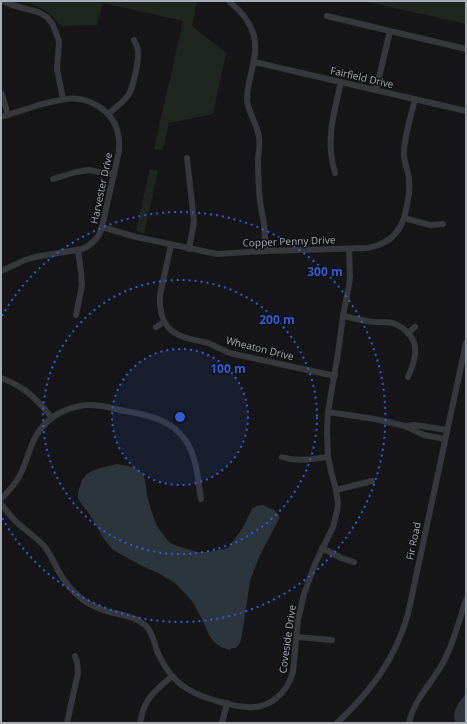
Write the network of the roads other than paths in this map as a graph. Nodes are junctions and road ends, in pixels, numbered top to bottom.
1 (3, 1) edge
2 (230, 2) edge
3 (327, 16) dead end
4 (390, 31) junction
5 (134, 40) dead end
6 (466, 49) edge
7 (254, 62) junction
8 (341, 82) junction
9 (376, 90) junction
10 (2, 94) dead end
11 (63, 99) junction
12 (415, 99) junction
13 (466, 111) edge
14 (108, 114) junction
15 (8, 115) junction
16 (1, 117) edge
17 (187, 158) dead end
18 (336, 173) dead end
19 (114, 175) junction
20 (52, 179) dead end
21 (404, 218) junction
22 (443, 224) dead end
23 (102, 227) junction
24 (170, 245) junction
25 (189, 248) junction
26 (349, 249) junction
27 (78, 250) junction
28 (266, 252) junction
29 (1, 271) edge
30 (76, 315) dead end
31 (343, 316) junction
32 (164, 322) junction
33 (156, 327) dead end
34 (415, 327) dead end
35 (408, 332) junction
36 (466, 343) edge
37 (335, 376) junction
38 (408, 377) dead end
39 (1, 378) edge
40 (328, 412) junction
41 (52, 418) junction
42 (405, 426) junction
43 (447, 430) junction
44 (445, 439) junction
45 (328, 457) junction
46 (282, 458) dead end
47 (372, 481) dead end
48 (336, 490) junction
49 (1, 499) edge
50 (201, 499) dead end
51 (1, 504) edge
52 (322, 548) junction
53 (354, 562) dead end
54 (77, 595) junction
55 (466, 600) edge
56 (72, 601) dead end
57 (297, 637) junction
58 (332, 640) dead end
59 (75, 656) dead end
60 (172, 676) junction
61 (227, 703) junction
62 (68, 723) edge
63 (140, 723) edge
64 (222, 723) edge
65 (337, 723) edge
66 (410, 723) edge

1 - 11 street
2 - 7 street
3 - 4 street
4 - 6 street
4 - 9 street
5 - 14 street
7 - 8 street, Fairfield Drive
7 - 28 street
8 - 9 street, Fairfield Drive
8 - 18 street
9 - 12 street, Fairfield Drive
10 - 15 street
11 - 14 street, Harvester Drive
11 - 15 street, Harvester Drive
12 - 13 street, Fairfield Drive
12 - 21 street
14 - 19 street, Harvester Drive
15 - 16 street, Harvester Drive
17 - 25 street
19 - 20 street
19 - 23 street, Harvester Drive
21 - 22 street
21 - 26 street, Copper Penny Drive
23 - 24 street, Copper Penny Drive
23 - 27 street, Harvester Drive
24 - 25 street, Copper Penny Drive
24 - 32 street
25 - 28 street, Copper Penny Drive
26 - 28 street, Copper Penny Drive
26 - 31 street, Coveside Drive
27 - 29 street, Harvester Drive
27 - 30 street
31 - 35 street
31 - 37 street, Coveside Drive
32 - 33 street
32 - 37 street, Wheaton Drive
34 - 35 street
35 - 38 street
36 - 43 street, Fir Road
37 - 40 street, Coveside Drive
39 - 41 street
40 - 42 street
40 - 45 street, Coveside Drive
41 - 49 street
41 - 50 street
42 - 43 street
42 - 44 street
43 - 44 street, Fir Road
44 - 65 street, Fir Road
45 - 46 street
45 - 48 street, Coveside Drive
47 - 48 street
48 - 52 street, Coveside Drive
51 - 54 street, Coveside Drive
52 - 53 street
52 - 57 street, Coveside Drive
54 - 56 street
54 - 60 street, Coveside Drive
55 - 66 street
57 - 58 street
57 - 61 street, Coveside Drive
59 - 62 street
60 - 61 street, Coveside Drive
60 - 63 street
61 - 64 street

